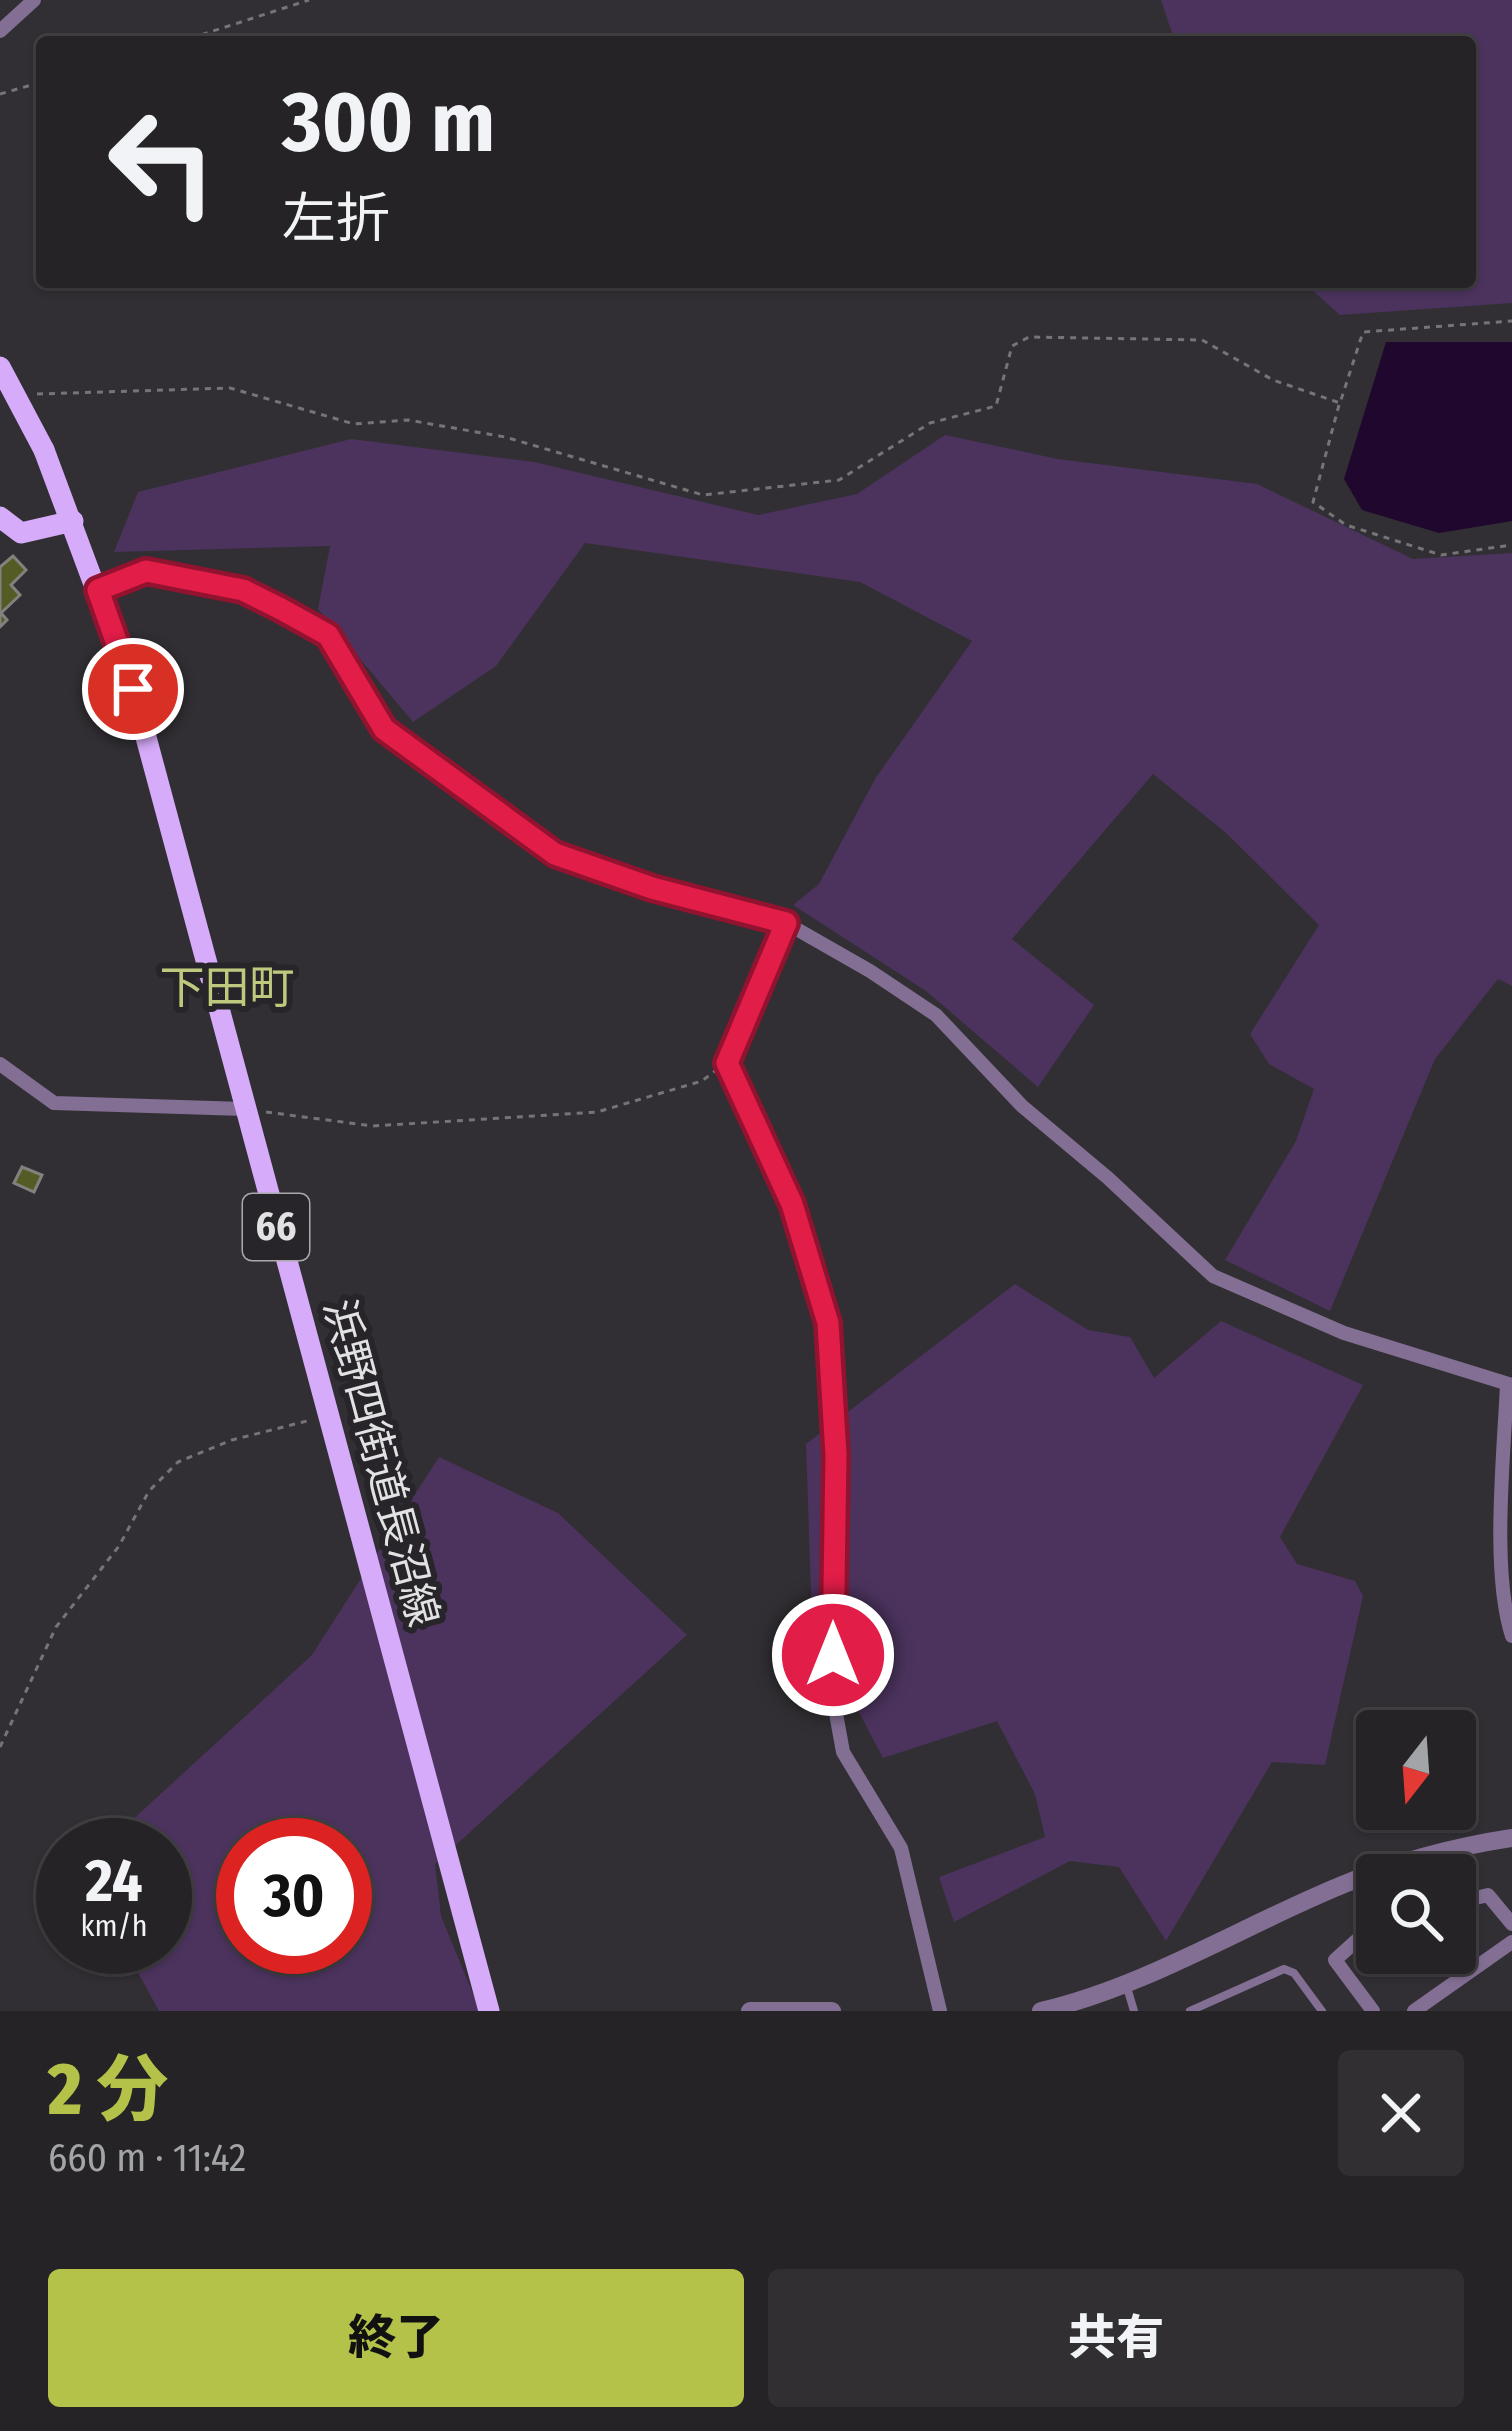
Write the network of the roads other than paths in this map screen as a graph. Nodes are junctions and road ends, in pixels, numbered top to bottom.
1 (34, 0) edge
2 (0, 32) edge
3 (0, 367) edge
4 (0, 517) edge
5 (74, 521) junction
6 (98, 590) junction
7 (786, 923) junction
8 (0, 1064) edge
9 (244, 1109) junction
10 (1510, 1384) edge
11 (1512, 1636) edge
12 (1512, 1838) edge
13 (1476, 1898) edge
14 (1512, 1924) edge
15 (1356, 1941) edge
16 (1512, 1942) edge
17 (1126, 1983) junction
18 (489, 2011) edge
19 (750, 2011) edge
20 (832, 2011) edge
21 (940, 2011) edge
22 (1041, 2011) edge
23 (1134, 2011) edge
24 (1190, 2011) edge
25 (1322, 2011) edge
26 (1372, 2011) edge
27 (1414, 2011) edge

1 - 2 street
3 - 5 main road, 浜野四街道長沼線 / 66, bridge
4 - 5 main road
5 - 6 main road, 浜野四街道長沼線 / 66
6 - 7 street
6 - 9 main road, 浜野四街道長沼線 / 66
7 - 10 street
7 - 21 street
8 - 9 street
9 - 18 main road, 浜野四街道長沼線 / 66
10 - 11 street
12 - 17 street
13 - 14 street
15 - 26 street
16 - 27 street
17 - 22 street
17 - 23 lane
19 - 20 street
24 - 25 lane

